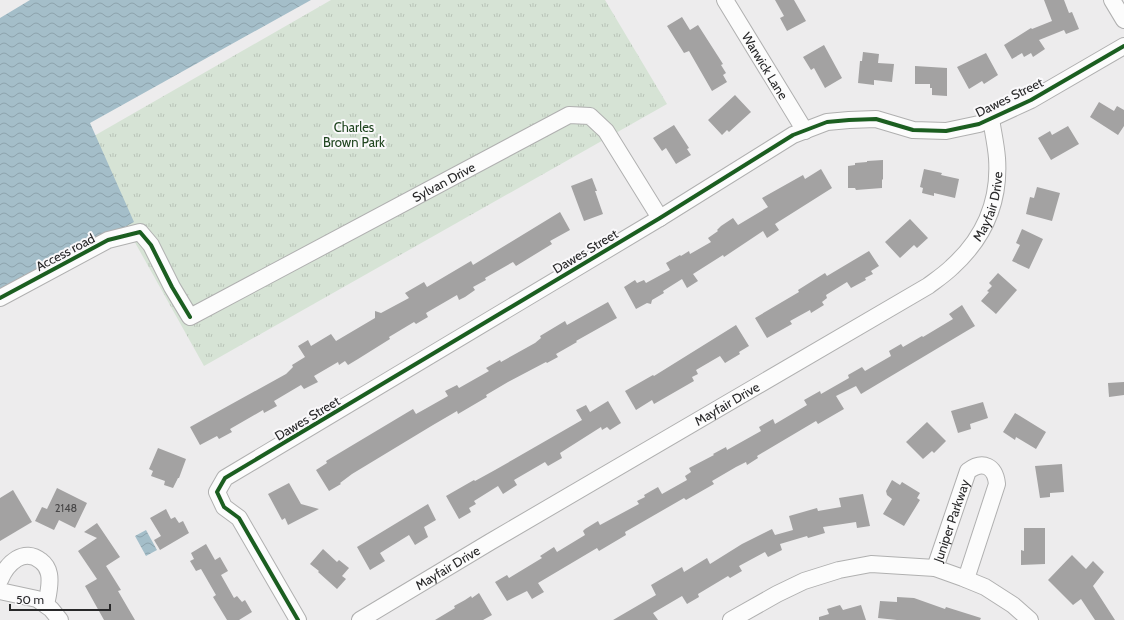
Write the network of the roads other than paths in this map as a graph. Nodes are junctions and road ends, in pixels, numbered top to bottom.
1 (725, 0) edge
2 (1112, 0) edge
3 (1124, 20) edge
4 (1124, 46) edge
5 (991, 119) junction
6 (805, 131) junction
7 (660, 218) junction
8 (0, 298) edge
9 (190, 317) joint
10 (935, 568) junction
11 (966, 579) junction
12 (0, 580) edge
13 (0, 591) edge
14 (46, 606) junction
15 (60, 620) edge
16 (298, 620) edge
17 (360, 620) edge
18 (731, 620) edge
19 (1030, 620) edge

1 - 6 street, Warwick Lane
2 - 3 street
4 - 5 street, Dawes Street
5 - 6 street, Dawes Street
5 - 17 street, Mayfair Drive
6 - 7 street, Dawes Street
7 - 9 street, Sylvan Drive
7 - 16 street, Dawes Street
8 - 9 street, Access road
10 - 11 street, Juniper Parkway
10 - 11 street, Juniper Parkway
10 - 18 street, Juniper Parkway
11 - 19 street, Juniper Parkway
12 - 14 street
13 - 14 street
14 - 15 street

